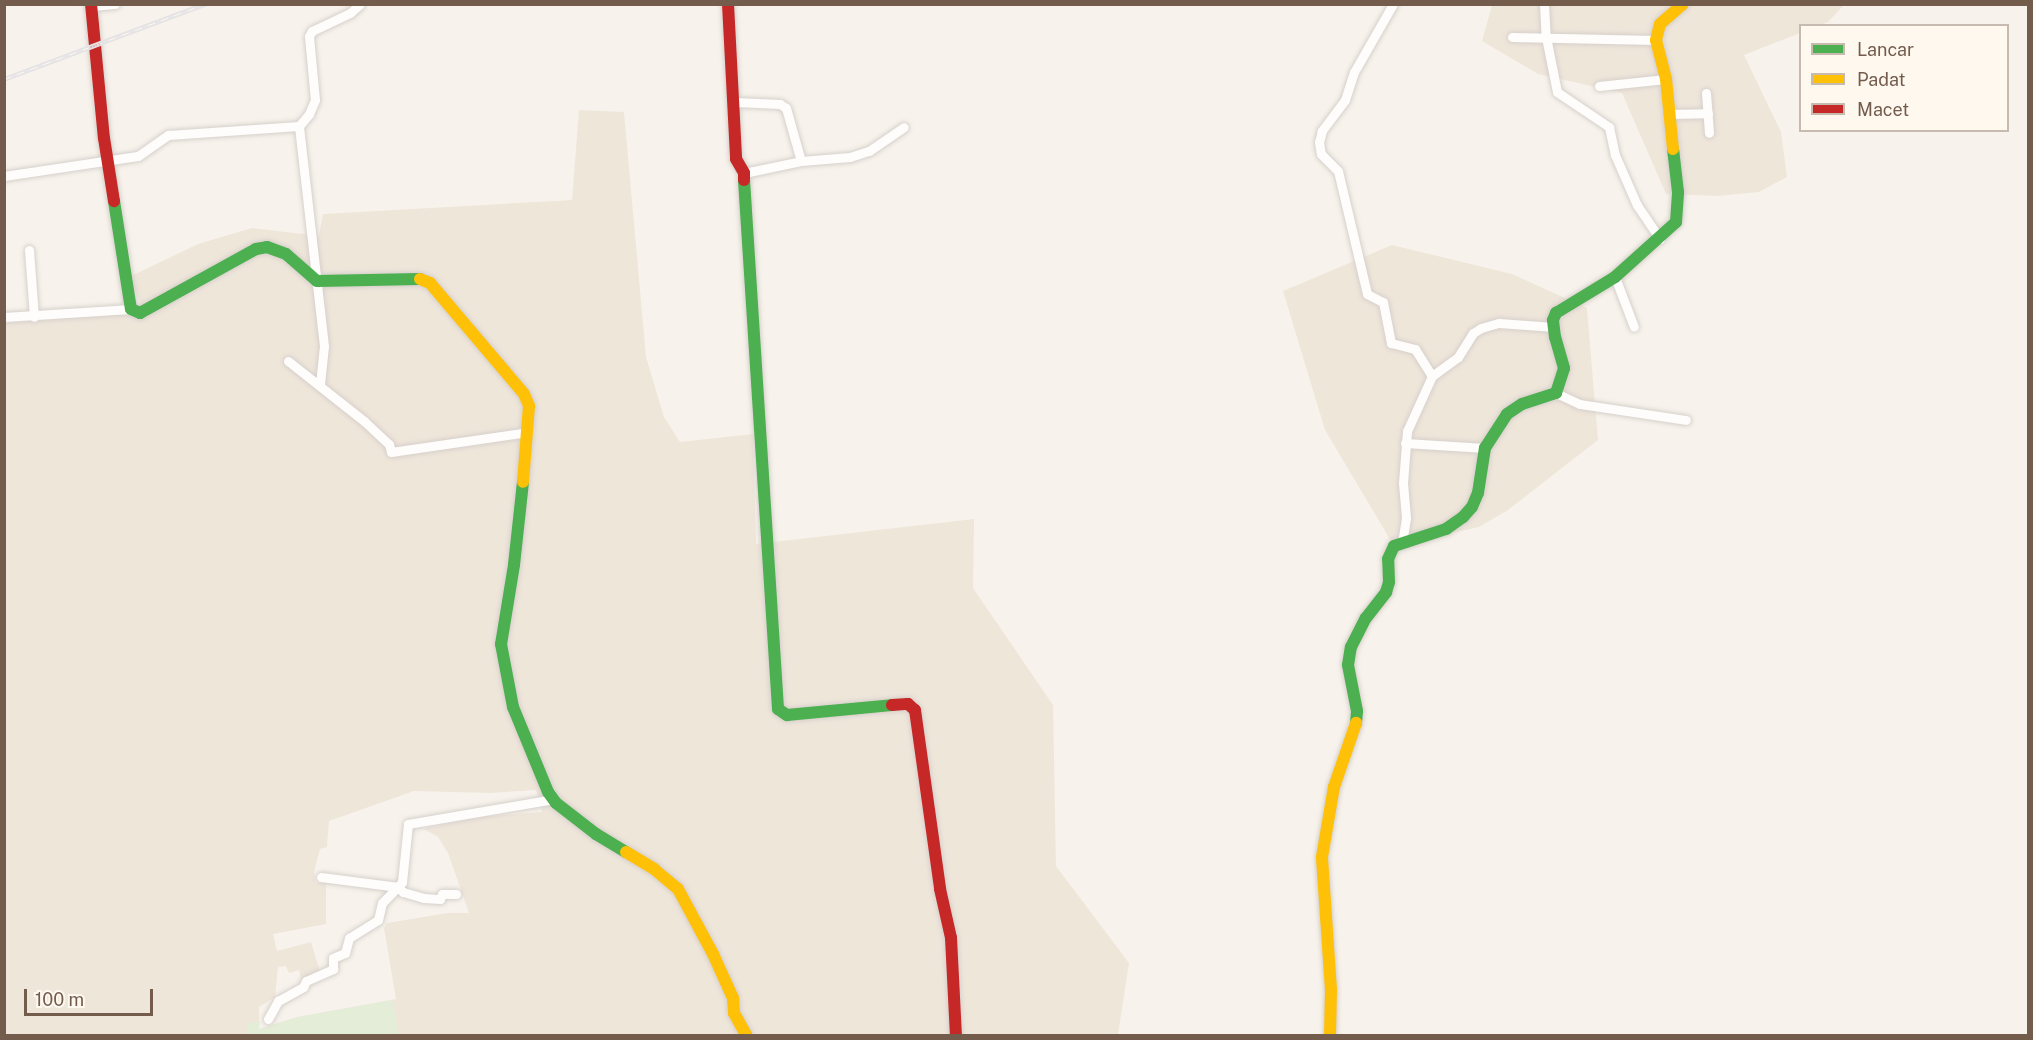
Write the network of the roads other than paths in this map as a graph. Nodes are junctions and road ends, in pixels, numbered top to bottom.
1 (114, 4) edge
2 (360, 4) edge
3 (728, 4) edge
4 (1393, 4) edge
5 (1544, 4) edge
6 (1683, 4) edge
7 (91, 5) edge
8 (1512, 37) dead end
9 (1546, 37) junction
10 (1656, 39) junction
11 (1666, 79) junction
12 (1599, 86) dead end
13 (1706, 93) dead end
14 (735, 102) junction
15 (1708, 113) junction
16 (1669, 114) junction
17 (299, 126) junction
18 (904, 127) dead end
19 (1709, 133) dead end
20 (107, 160) junction
21 (801, 161) junction
22 (744, 173) junction
23 (4, 176) edge
24 (1660, 239) junction
25 (29, 250) dead end
26 (1616, 277) junction
27 (317, 281) junction
28 (130, 309) junction
29 (4, 317) edge
30 (34, 317) junction
31 (1554, 327) junction
32 (1635, 327) dead end
33 (288, 361) dead end
34 (1432, 376) junction
35 (320, 384) junction
36 (1556, 393) junction
37 (1686, 420) dead end
38 (528, 432) junction
39 (1405, 443) junction
40 (1485, 448) junction
41 (1402, 542) junction
42 (554, 799) junction
43 (321, 877) dead end
44 (398, 887) junction
45 (456, 894) dead end
46 (268, 1019) dead end
47 (747, 1035) edge
48 (956, 1035) edge
49 (1330, 1035) edge

1 - 7 street
2 - 17 street
3 - 14 street
4 - 34 street
5 - 9 street
6 - 10 street
7 - 20 street
8 - 9 street
9 - 10 street
9 - 24 street
10 - 11 street
11 - 12 street
11 - 16 street
13 - 15 street
14 - 21 street
14 - 22 street
15 - 16 street
15 - 19 street
16 - 24 street
17 - 20 street
17 - 27 street
18 - 21 street
20 - 23 street
20 - 28 street
21 - 22 street
22 - 48 street
24 - 26 street
25 - 30 street
26 - 31 street
26 - 32 street
27 - 28 street
27 - 35 street
27 - 38 street
28 - 30 street
29 - 30 street
31 - 34 street
31 - 36 street
33 - 35 street
34 - 39 street
35 - 38 street
36 - 37 street
36 - 40 street
38 - 42 street
39 - 40 street
39 - 41 street
40 - 41 street
41 - 49 street
42 - 44 street
42 - 47 street
43 - 44 street
44 - 45 street
44 - 46 street

